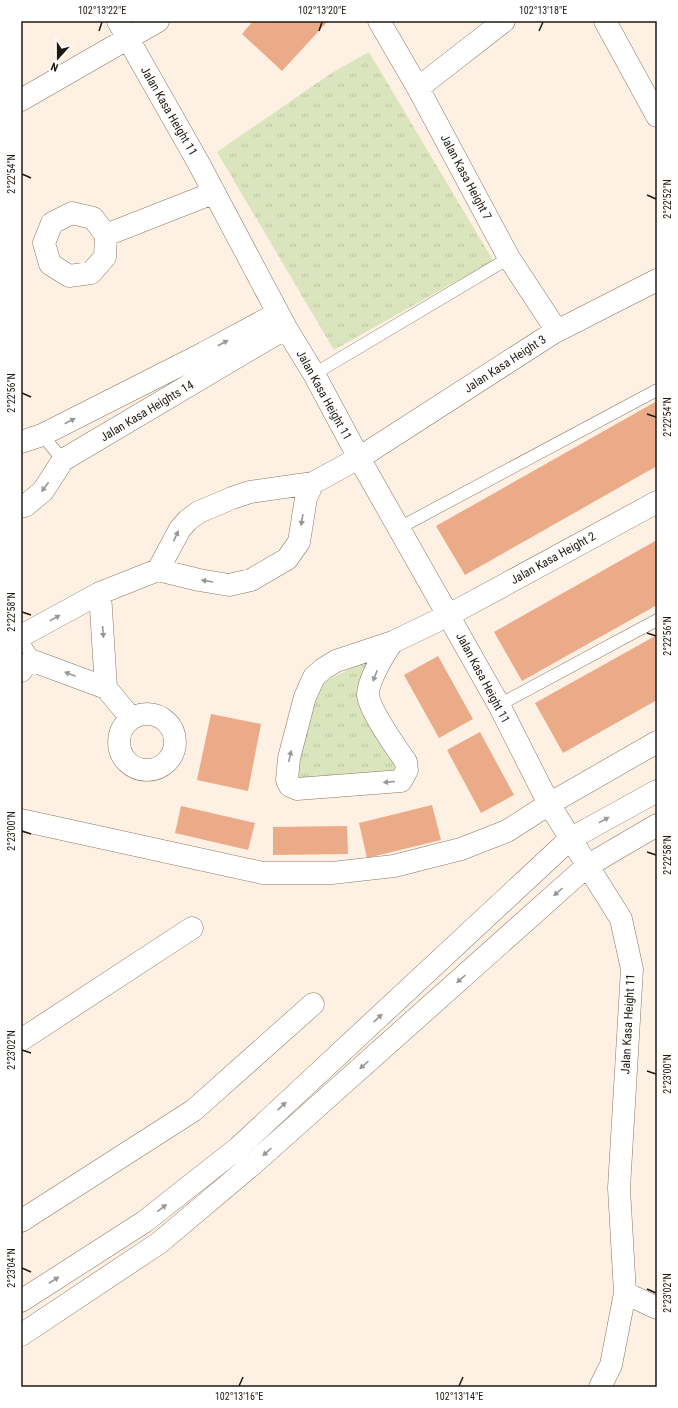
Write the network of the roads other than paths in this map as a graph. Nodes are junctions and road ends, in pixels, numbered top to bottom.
1 (158, 21) edge
2 (379, 21) edge
3 (504, 21) edge
4 (605, 21) edge
5 (122, 30) edge
6 (418, 88) junction
7 (21, 100) edge
8 (657, 116) edge
9 (213, 193) junction
10 (106, 235) dead end
11 (509, 258) junction
12 (656, 282) edge
13 (282, 321) junction
14 (557, 331) junction
15 (209, 362) junction
16 (314, 374) junction
17 (657, 390) edge
18 (42, 435) junction
19 (21, 442) edge
20 (359, 458) junction
21 (63, 460) junction
22 (313, 482) junction
23 (657, 502) edge
24 (21, 506) edge
25 (399, 528) junction
26 (158, 570) junction
27 (100, 593) junction
28 (449, 615) junction
29 (657, 620) edge
30 (21, 638) edge
31 (393, 642) junction
32 (28, 667) edge
33 (106, 688) junction
34 (499, 705) junction
35 (131, 718) dead end
36 (657, 742) edge
37 (657, 791) edge
38 (549, 804) junction
39 (21, 820) edge
40 (657, 825) edge
41 (570, 839) junction
42 (587, 866) junction
43 (192, 928) dead end
44 (313, 1004) dead end
45 (21, 1040) edge
46 (21, 1221) edge
47 (625, 1294) junction
48 (21, 1301) edge
49 (657, 1308) edge
50 (21, 1335) edge
51 (600, 1387) edge

1 - 5 street
2 - 6 street, Jalan Kasa Height 7
3 - 6 street
4 - 8 street
5 - 7 street
5 - 9 street, Jalan Kasa Height 11
6 - 11 street, Jalan Kasa Height 7
9 - 10 street
9 - 13 street, Jalan Kasa Height 11
11 - 14 street, Jalan Kasa Height 7
11 - 16 lane
12 - 14 street, Jalan Kasa Height 3
13 - 15 street, Jalan Kasa Heights 14
13 - 16 street, Jalan Kasa Height 11
14 - 20 street, Jalan Kasa Height 3
18 -> 15 street, Jalan Kasa Heights 14
15 - 21 street, Jalan Kasa Heights 14
16 - 20 street, Jalan Kasa Height 11
17 - 25 lane
18 - 19 street, Jalan Kasa Heights 14
18 - 21 lane
20 - 22 street, Jalan Kasa Height 3
20 - 25 street, Jalan Kasa Height 11
21 -> 24 street, Jalan Kasa Heights 14
26 -> 22 street, Jalan Kasa Height 3
22 -> 26 street
23 - 28 street, Jalan Kasa Height 2
25 - 28 street, Jalan Kasa Height 11
26 - 27 street
30 -> 27 street
27 -> 33 street
28 - 31 street, Jalan Kasa Height 2
28 - 34 street, Jalan Kasa Height 11
29 - 34 lane
30 - 32 lane
31 -> 31 street, Jalan Kasa Height 2
33 -> 32 street
33 - 35 street
34 - 38 street, Jalan Kasa Height 11
36 - 38 street
41 -> 37 street
38 - 39 street
38 - 41 street, Jalan Kasa Height 11
40 - 42 street
41 - 42 street, Jalan Kasa Height 11
48 -> 41 street
42 - 47 street, Jalan Kasa Height 11
42 -> 50 street
43 - 45 street
44 - 46 street
47 - 49 street
47 - 51 street, Jalan Kasa Height 11

